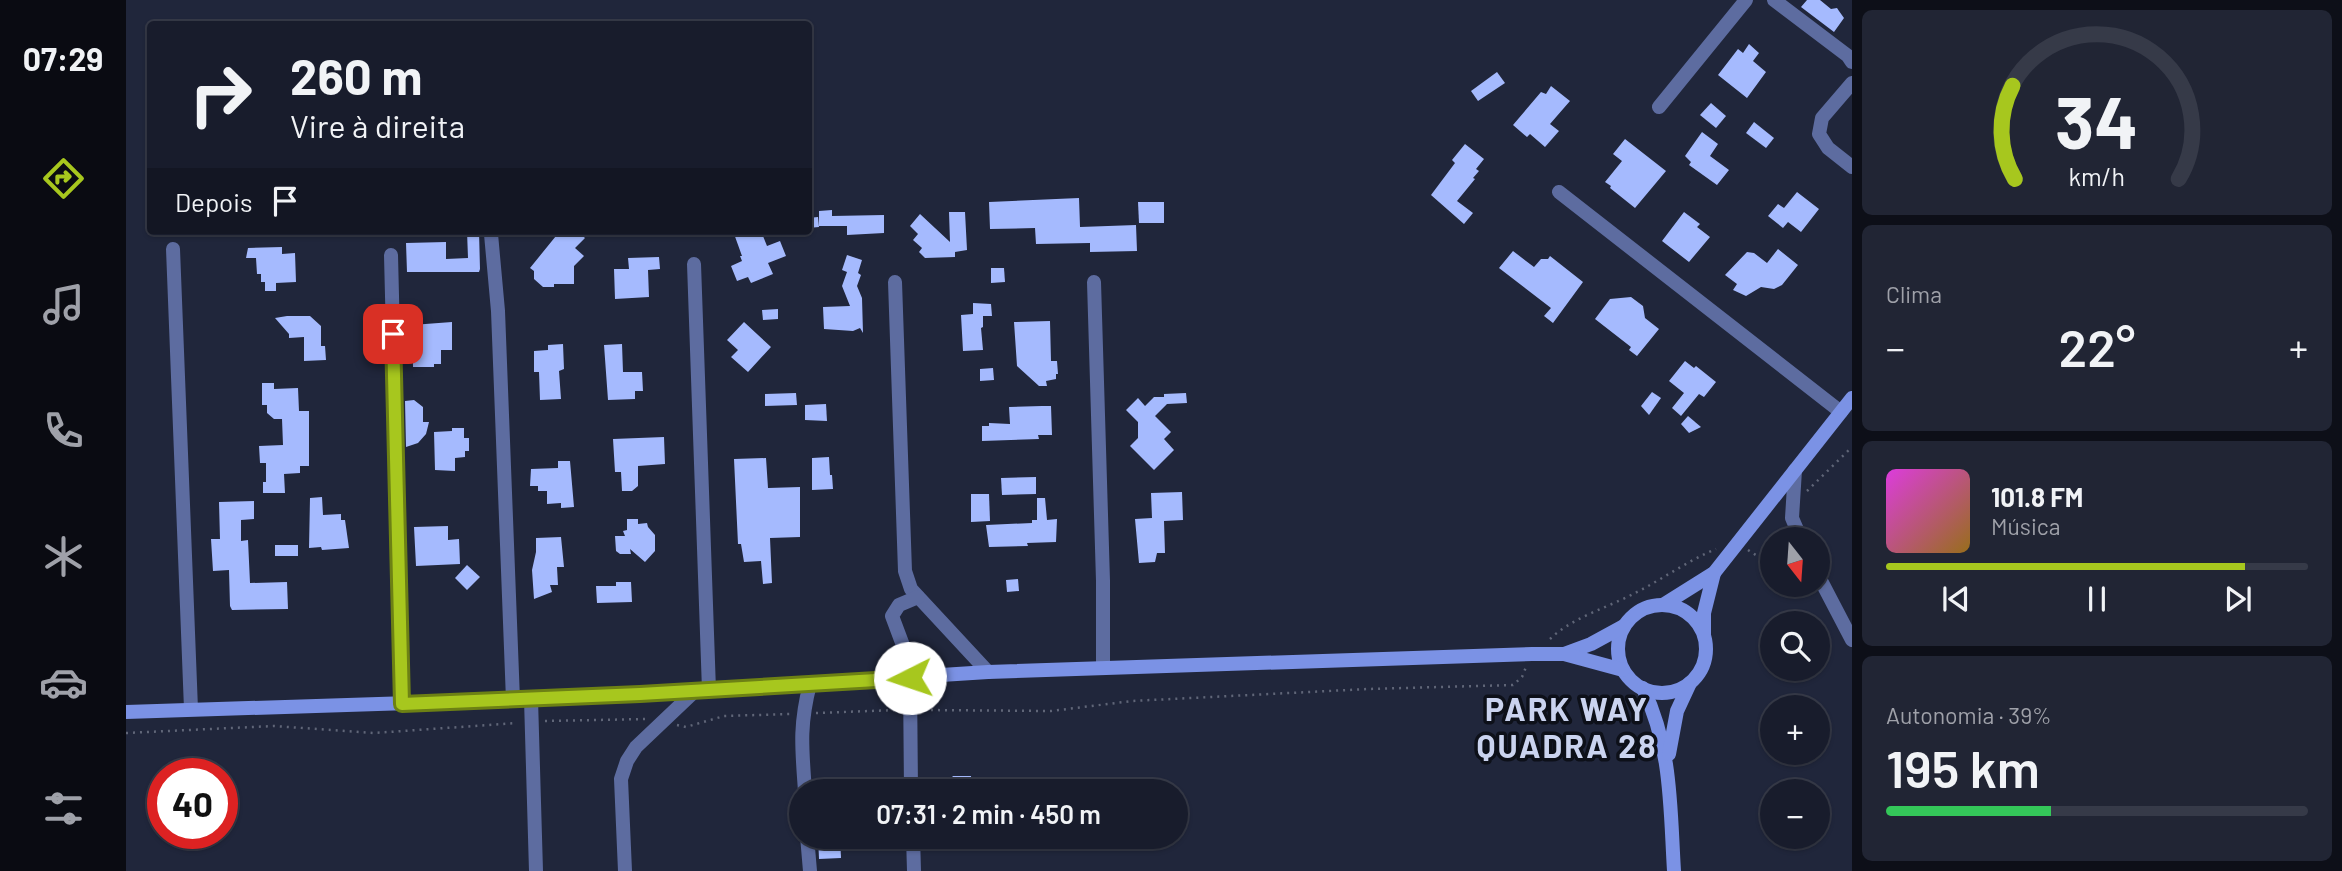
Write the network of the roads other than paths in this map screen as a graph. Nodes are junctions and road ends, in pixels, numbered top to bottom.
1 (1746, 0) edge
2 (1774, 0) edge
3 (1852, 62) edge
4 (1852, 83) edge
5 (1660, 107) dead end
6 (1852, 167) edge
7 (1559, 192) dead end
8 (491, 235) edge
9 (173, 249) dead end
10 (391, 255) dead end
11 (694, 264) dead end
12 (895, 282) dead end
13 (1094, 282) dead end
14 (1852, 398) edge
15 (1841, 412) junction
16 (1795, 470) junction
17 (1796, 527) edge
18 (1714, 573) junction
19 (918, 597) junction
20 (1830, 597) edge
21 (1663, 605) junction
22 (1624, 626) junction
23 (1704, 635) junction
24 (1852, 640) edge
25 (1564, 654) junction
26 (1103, 668) junction
27 (1623, 670) junction
28 (988, 672) junction
29 (910, 678) junction
30 (1690, 681) junction
31 (810, 684) junction
32 (1643, 688) junction
33 (702, 691) junction
34 (531, 699) junction
35 (513, 700) junction
36 (402, 704) junction
37 (191, 709) junction
38 (126, 712) edge
39 (1668, 765) junction
40 (803, 779) edge
41 (911, 779) edge
42 (808, 849) edge
43 (913, 849) edge
44 (536, 871) edge
45 (625, 871) edge
46 (810, 871) edge
47 (914, 871) edge
48 (1674, 871) edge

1 - 5 street
2 - 3 street
4 - 6 street
7 - 15 street
8 - 35 street
9 - 37 street
10 - 36 street
11 - 33 street
12 - 19 street
13 - 26 street
14 - 15 street
15 - 16 street
16 - 17 street
16 - 18 street
18 - 21 street
18 - 23 street
19 - 28 street
19 - 29 street
20 - 24 street
21 - 22 street
21 - 23 street
22 - 25 street
22 - 27 street
23 - 30 street
25 - 26 street
25 - 27 street
26 - 28 street
27 - 32 street
28 - 29 street
29 - 31 street
29 - 41 street
30 - 32 street
30 - 39 street
31 - 33 street
31 - 40 street
32 - 39 street
33 - 34 street
33 - 45 street
34 - 35 street
34 - 44 street
35 - 36 street
36 - 37 street
37 - 38 street
39 - 48 street
42 - 46 street
43 - 47 street

